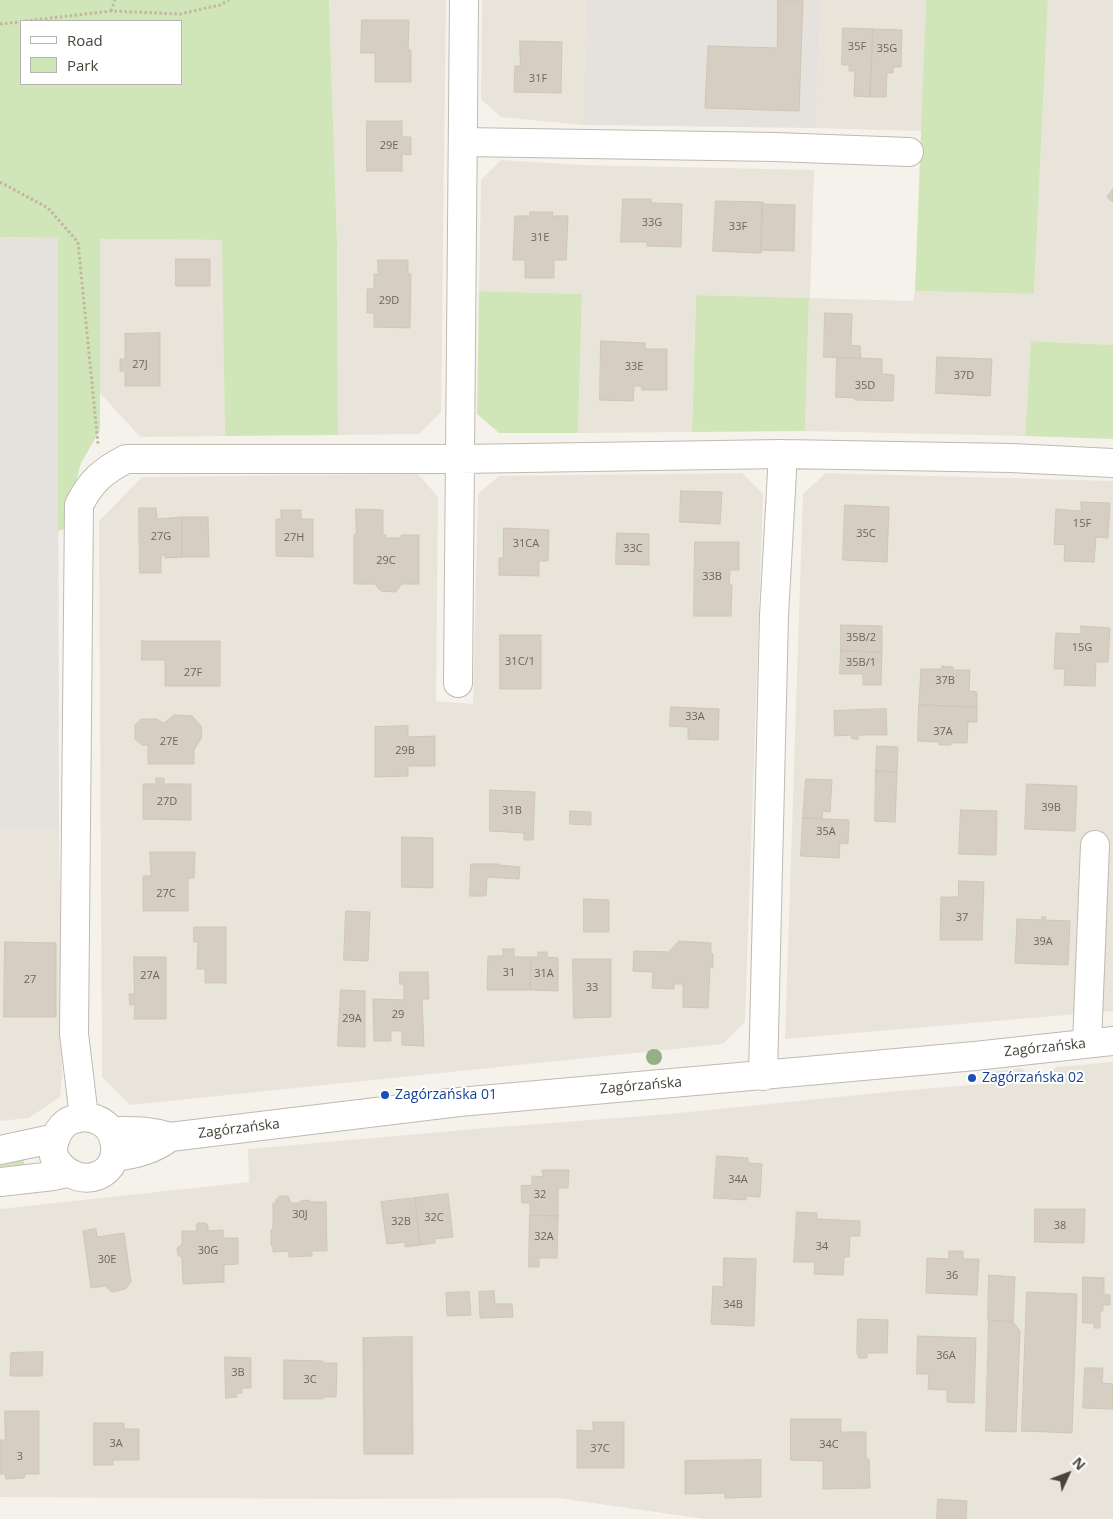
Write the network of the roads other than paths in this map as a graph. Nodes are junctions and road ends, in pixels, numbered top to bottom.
1 (464, 0) edge
2 (463, 142) junction
3 (909, 152) dead end
4 (783, 454) junction
5 (459, 459) junction
6 (1113, 463) edge
7 (458, 683) dead end
8 (1095, 845) dead end
9 (1100, 1042) edge
10 (764, 1076) junction
11 (84, 1117) junction
12 (56, 1138) junction
13 (114, 1144) junction
14 (0, 1150) edge
15 (67, 1173) junction
16 (0, 1182) edge

1 - 2 street
2 - 3 street
2 - 5 street
4 - 5 street
4 - 6 street
4 - 10 street
5 - 7 street
5 - 11 street
8 - 9 street
9 - 10 street, Zagórzańska
10 - 13 street, Zagórzańska
11 - 12 street
11 - 13 street
12 - 14 street
12 - 15 street
13 - 15 street
15 - 16 street

